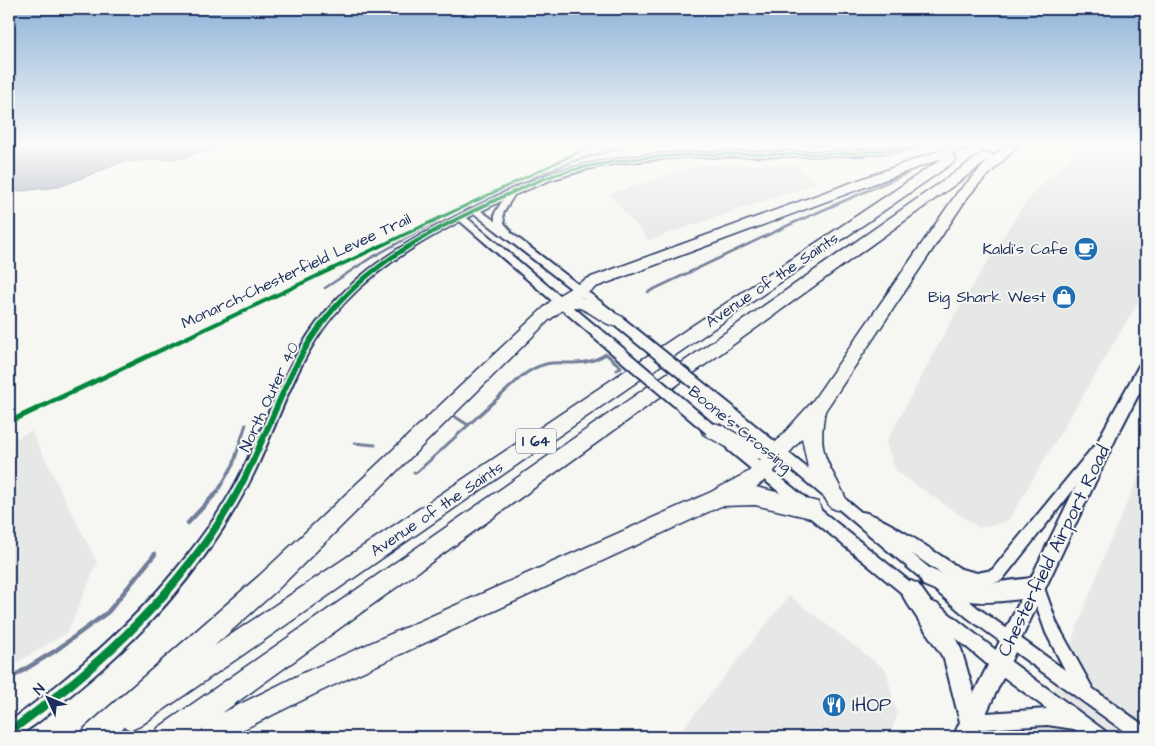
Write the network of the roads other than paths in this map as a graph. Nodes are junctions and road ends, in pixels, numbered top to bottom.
1 (543, 180) edge
2 (875, 180) edge
3 (920, 180) edge
4 (954, 180) edge
5 (975, 180) edge
6 (513, 192) junction
7 (475, 210) junction
8 (461, 217) junction
9 (510, 236) junction
10 (579, 290) junction
11 (560, 302) junction
12 (619, 322) junction
13 (1146, 366) edge
14 (818, 407) junction
15 (710, 428) junction
16 (1109, 436) junction
17 (780, 451) junction
18 (762, 471) junction
19 (718, 498) junction
20 (840, 503) junction
21 (811, 509) junction
22 (930, 578) junction
23 (1037, 587) junction
24 (911, 591) junction
25 (1010, 642) junction
26 (1000, 664) junction
27 (1088, 696) junction
28 (1077, 721) junction
29 (968, 730) edge
30 (9, 732) edge
31 (94, 737) edge
32 (101, 737) edge
33 (167, 737) edge
34 (201, 737) edge
35 (1099, 737) edge
36 (1146, 737) edge

1 - 6 street, North Outer 40
2 - 10 highway
3 - 32 highway, Avenue of the Saints / I 64
4 - 33 highway, Avenue of the Saints / I 64
5 - 14 highway
6 - 7 street, North Outer 40
6 - 9 street
7 - 8 street, North Outer 40
7 - 9 street, Boone's Crossing
8 - 11 street, Boone's Crossing
8 - 30 street, North Outer 40
9 - 10 street, Boone's Crossing
10 - 11 highway
10 - 12 street, Boone's Crossing
11 - 12 highway
11 - 15 street, Boone's Crossing, bridge
11 - 31 highway
12 - 17 street, Boone's Crossing, bridge
13 - 16 main road, Chesterfield Airport Road
14 - 17 highway
14 - 20 highway
15 - 17 highway
15 - 18 street, Boone's Crossing
16 - 20 street
16 - 23 main road, Chesterfield Airport Road
17 - 18 highway
17 - 20 street, Boone's Crossing
18 - 19 highway
18 - 21 street, Boone's Crossing
19 - 21 highway
19 - 34 highway
20 - 22 street, Boone's Crossing
21 - 24 street, Boone's Crossing
22 - 23 main road
22 - 25 street, Boone's Crossing
23 - 25 main road, Chesterfield Airport Road
23 - 27 street
24 - 26 street, Boone's Crossing
24 - 29 main road
25 - 26 main road, Chesterfield Airport Road
25 - 27 street, Boone's Crossing
26 - 28 street, Boone's Crossing
26 - 29 main road, Chesterfield Airport Road
27 - 36 street, Boone's Crossing
28 - 29 street
28 - 35 street, Boone's Crossing

